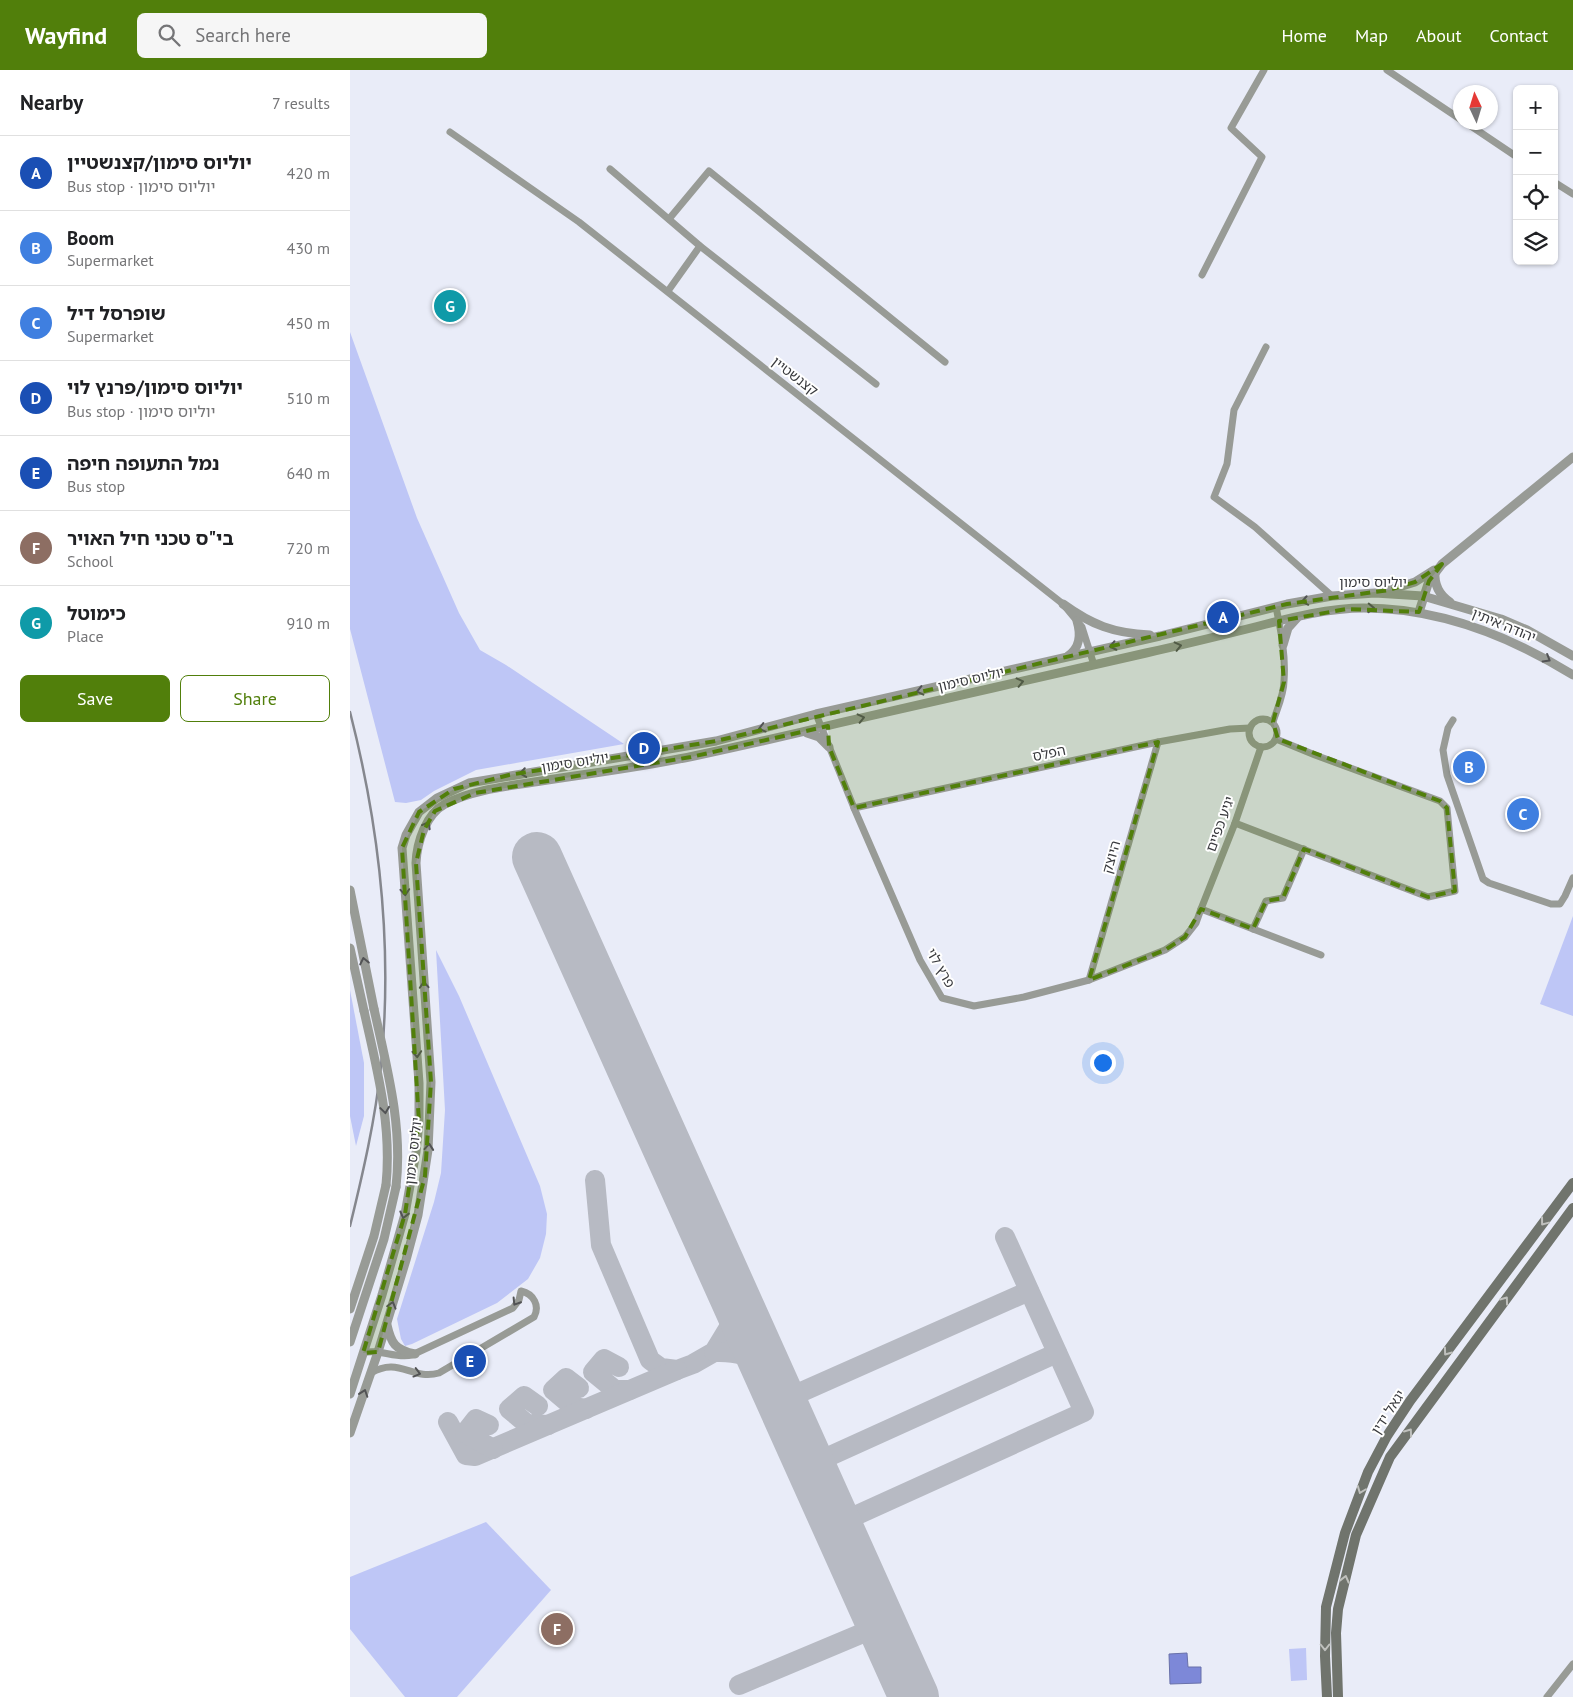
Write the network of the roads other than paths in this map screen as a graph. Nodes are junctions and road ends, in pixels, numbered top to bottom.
1 (1264, 70) edge
2 (1387, 70) edge
3 (1453, 114) edge
4 (1478, 130) edge
5 (450, 132) dead end
6 (1513, 154) edge
7 (610, 169) dead end
8 (1558, 185) edge
9 (1573, 194) edge
10 (669, 219) junction
11 (700, 246) junction
12 (1202, 275) dead end
13 (668, 291) junction
14 (1266, 347) dead end
15 (945, 362) dead end
16 (876, 384) dead end
17 (1573, 457) edge
18 (1439, 568) junction
19 (1375, 593) junction
20 (1332, 596) junction
21 (1423, 596) junction
22 (1063, 604) junction
23 (1458, 605) junction
24 (1276, 607) junction
25 (1419, 612) junction
26 (1299, 616) junction
27 (1077, 621) junction
28 (1279, 621) junction
29 (1160, 636) junction
30 (1283, 646) junction
31 (1090, 651) junction
32 (1573, 656) edge
33 (1066, 657) junction
34 (1094, 665) junction
35 (1573, 675) edge
36 (816, 714) junction
37 (1453, 720) dead end
38 (1273, 722) junction
39 (837, 723) junction
40 (821, 728) junction
41 (1250, 728) junction
42 (799, 733) junction
43 (1276, 739) junction
44 (1158, 742) junction
45 (829, 747) junction
46 (1260, 747) junction
47 (854, 808) junction
48 (1235, 823) junction
49 (1304, 849) junction
50 (1573, 878) edge
51 (350, 890) edge
52 (1201, 909) junction
53 (1252, 929) junction
54 (350, 948) edge
55 (1321, 954) dead end
56 (1089, 980) junction
57 (1573, 1183) edge
58 (1573, 1208) edge
59 (350, 1309) edge
60 (387, 1324) junction
61 (350, 1342) edge
62 (378, 1352) junction
63 (363, 1353) junction
64 (415, 1354) junction
65 (371, 1373) junction
66 (350, 1394) edge
67 (350, 1433) edge
68 (1573, 1664) edge
69 (1327, 1697) edge
70 (1338, 1697) edge
71 (1547, 1697) edge

1 - 12 street
2 - 3 street
4 - 6 street
5 - 13 street, קצנשטיין
7 - 10 street
8 - 9 street
10 - 11 street
10 - 15 street
11 - 13 street
11 - 16 street
13 - 22 street, קצנשטיין
14 - 20 street
17 - 18 street, יוליוס סימון
18 - 19 street
18 - 21 street, יוליוס סימון
18 - 23 street
19 - 20 street, יוליוס סימון
19 - 21 street, יוליוס סימון
20 -> 24 street, יוליוס סימון
21 - 23 street, יהודה איתין
21 - 25 street, יוליוס סימון
22 - 27 street, קצנשטיין
22 - 29 street
23 - 32 street, יהודה איתין
24 - 28 street
24 - 29 street, יוליוס סימון
26 -> 25 street, יוליוס סימון
25 -> 35 street, יהודה איתין
26 - 28 street, יוליוס סימון
26 - 30 street
27 - 31 street, קצנשטיין
27 - 33 street
28 - 30 street
34 -> 28 street, יוליוס סימון
29 -> 31 street, יוליוס סימון
30 - 38 street
31 - 33 street, יוליוס סימון
31 - 34 street, קצנשטיין
33 -> 36 street, יוליוס סימון
39 -> 34 street, יוליוס סימון
36 - 40 street, פרץ לוי
36 -> 63 street, יוליוס סימון
37 - 50 street
38 - 41 street
38 - 43 street
39 - 40 street, יוליוס סימון
39 - 45 street
40 - 42 street, יוליוס סימון
40 - 45 street, פרץ לוי
41 - 44 street, הפלס
41 - 46 street
42 - 45 street
60 -> 42 street, יוליוס סימון
43 - 46 street
43 - 49 street
44 - 47 street, הפלס
44 - 56 street, היוצק
45 - 47 street, פרץ לוי
46 - 48 street, יגיע כפיים
47 - 56 street, פרץ לוי
48 - 49 street
48 - 52 street, יגיע כפיים
49 - 53 street
61 -> 51 street, bridge
52 - 53 street
52 - 56 street, פרץ לוי
53 - 55 street
54 -> 59 street, bridge
57 -> 69 main road, יגאל ידין
70 -> 58 main road, יגאל ידין
60 - 62 street, יוליוס סימון
60 - 64 street
62 - 63 street
62 - 64 street
62 - 65 street, יוליוס סימון
63 - 66 street, יוליוס סימון
65 -> 64 street
67 -> 65 street, יוליוס סימון
68 - 71 street

